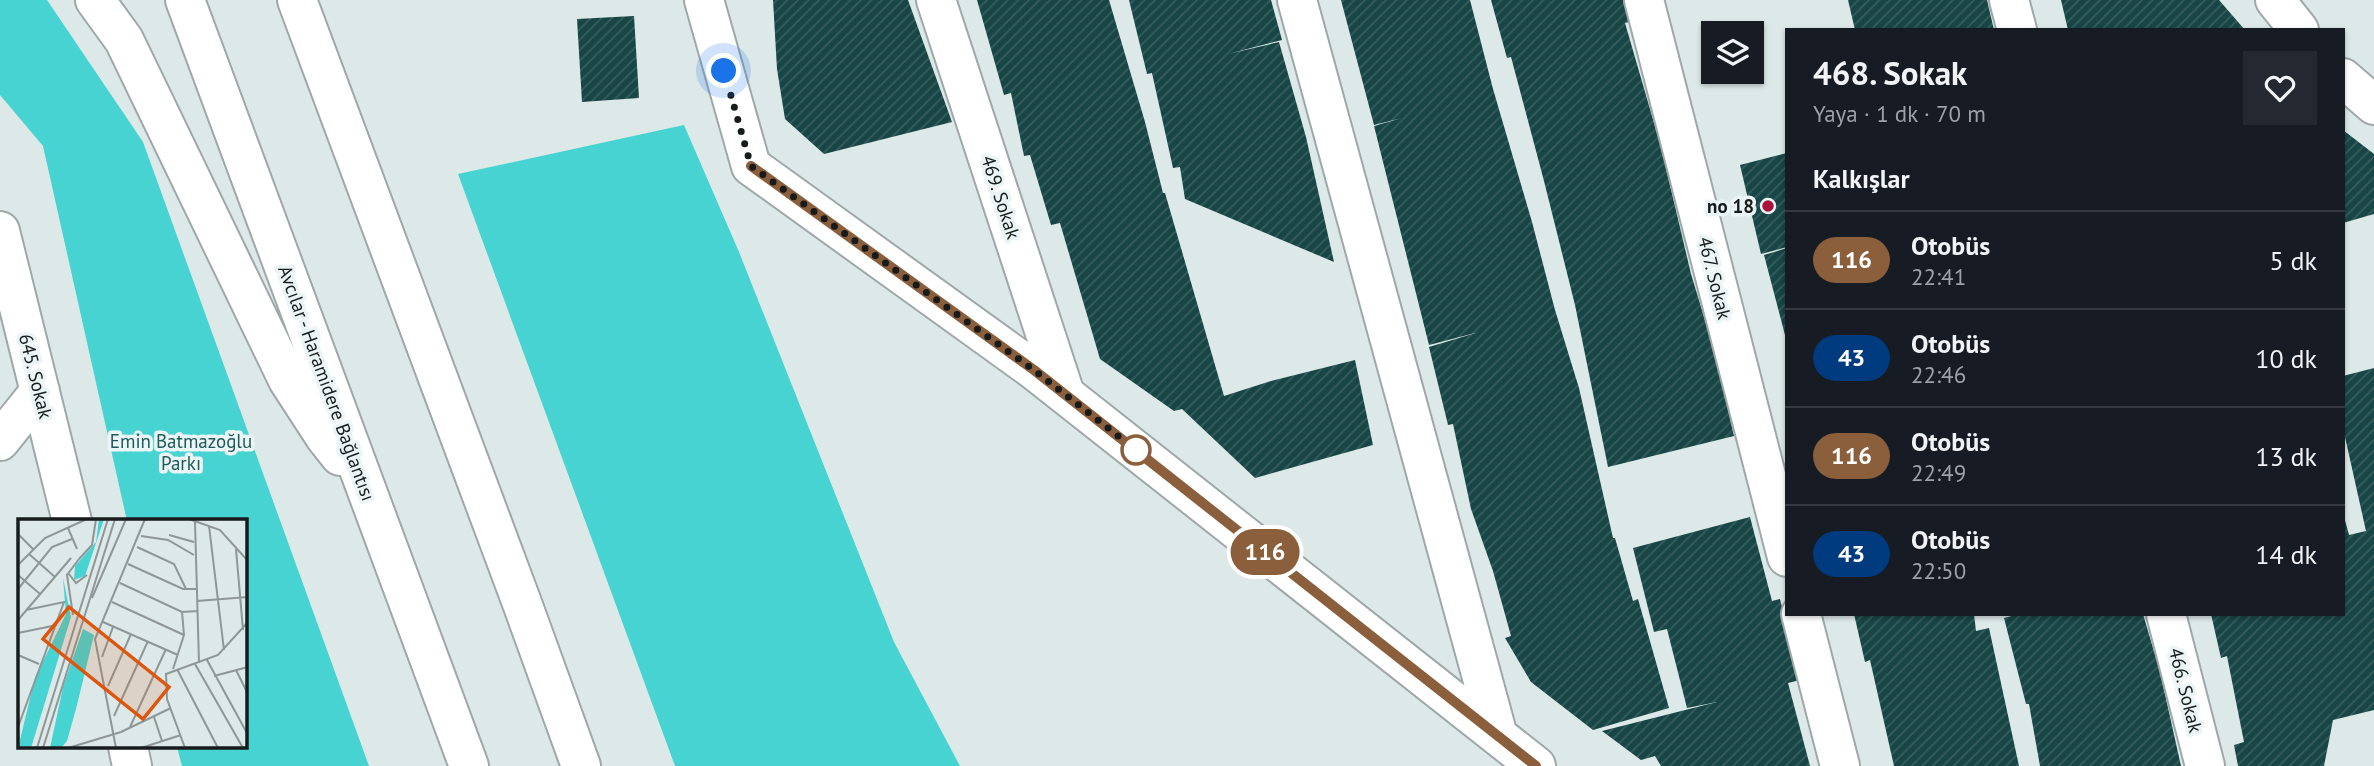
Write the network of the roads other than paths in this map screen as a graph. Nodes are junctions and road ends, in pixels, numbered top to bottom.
1 (94, 0) edge
2 (185, 0) edge
3 (297, 0) edge
4 (704, 0) edge
5 (936, 0) edge
6 (1297, 0) edge
7 (1644, 0) edge
8 (2009, 0) edge
9 (2276, 0) edge
10 (2016, 28) edge
11 (2297, 28) edge
12 (2345, 80) edge
13 (2374, 105) edge
14 (0, 231) edge
15 (40, 391) junction
16 (1065, 394) junction
17 (0, 440) edge
18 (367, 489) junction
19 (72, 519) edge
20 (1785, 549) edge
21 (1802, 616) edge
22 (2167, 616) edge
23 (1498, 736) junction
24 (128, 748) edge
25 (132, 766) edge
26 (469, 766) edge
27 (581, 766) edge
28 (1536, 766) edge
29 (1840, 766) edge
30 (2205, 766) edge

1 - 18 main road
2 - 18 main road, Avcılar - Haramidere Bağlantısı
3 - 27 main road
4 - 16 main road
5 - 16 main road, 469. Sokak
6 - 23 main road
7 - 20 main road, 467. Sokak
8 - 10 main road
9 - 11 main road
12 - 13 main road
14 - 15 main road, 645. Sokak
15 - 17 main road
15 - 19 main road, 645. Sokak
16 - 23 main road
18 - 26 main road, Avcılar - Haramidere Bağlantısı
21 - 29 main road
22 - 30 main road, 466. Sokak
23 - 28 main road
24 - 25 main road

